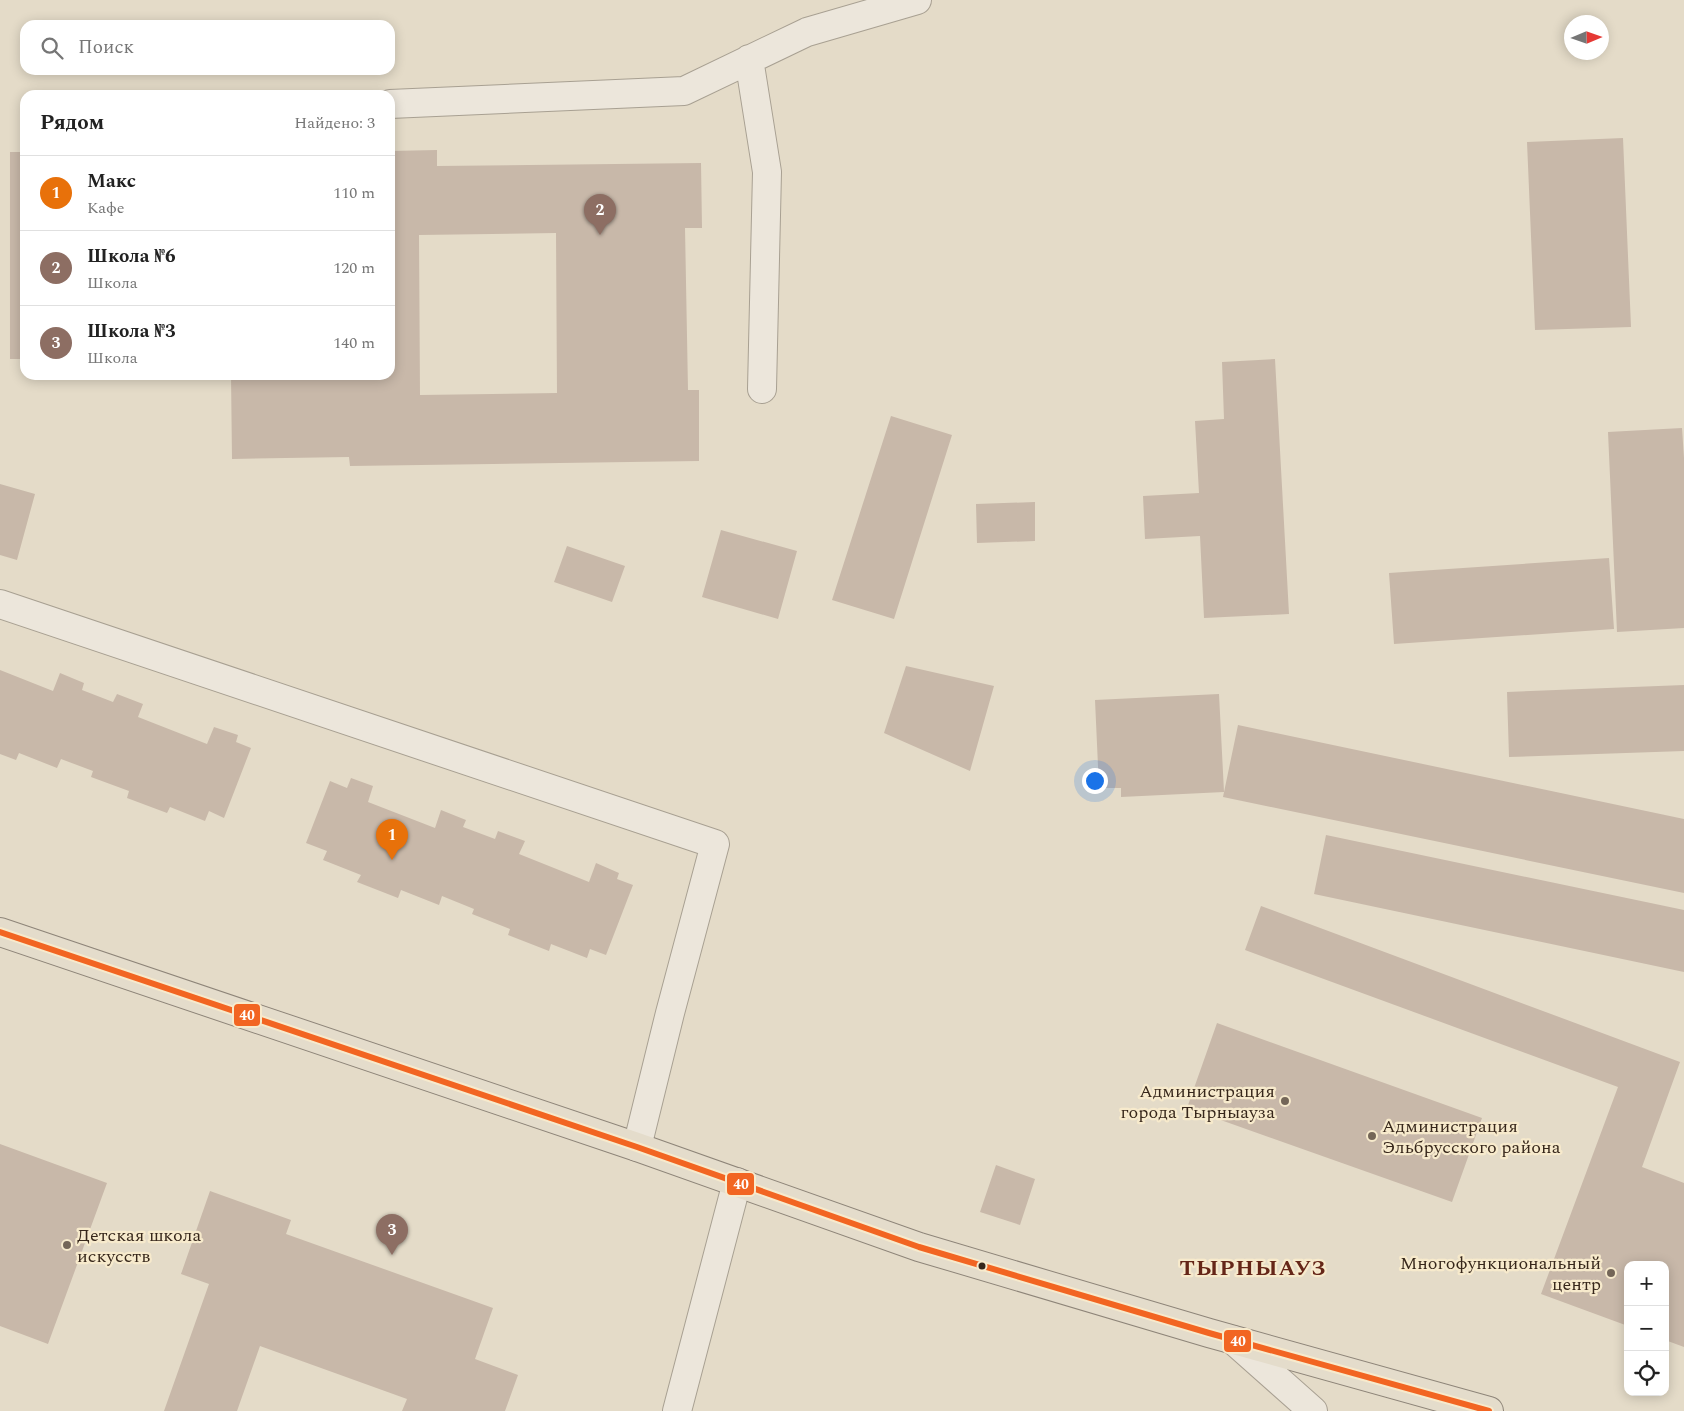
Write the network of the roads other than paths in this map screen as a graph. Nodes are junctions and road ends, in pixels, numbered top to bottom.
1 (917, 0) edge
2 (749, 60) junction
3 (395, 104) edge
4 (762, 389) dead end
5 (0, 604) edge
6 (0, 932) edge
7 (637, 1147) junction
8 (738, 1182) junction
9 (1233, 1340) junction
10 (677, 1411) edge
11 (1313, 1411) edge
12 (1489, 1411) edge

1 - 2 street
2 - 3 street
2 - 4 street
5 - 7 street
6 - 7 main road
7 - 8 main road
8 - 9 main road
8 - 10 street
9 - 11 street
9 - 12 main road

